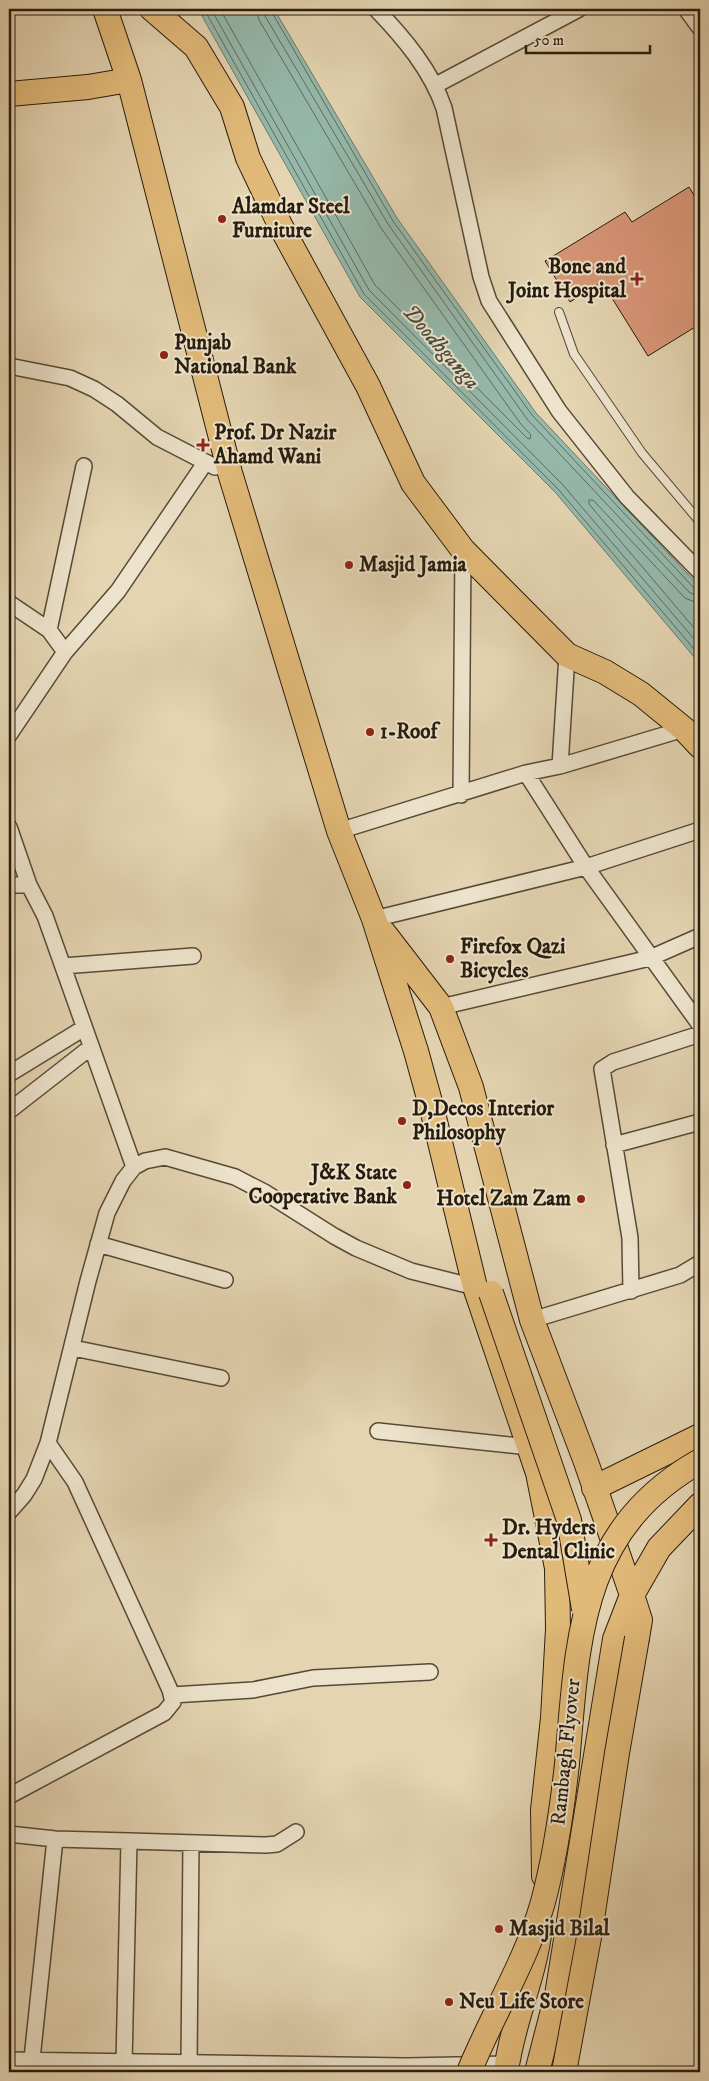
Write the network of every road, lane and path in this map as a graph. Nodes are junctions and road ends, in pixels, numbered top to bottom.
1 (105, 9) edge
2 (152, 9) edge
3 (376, 9) edge
4 (579, 9) edge
5 (686, 9) edge
6 (700, 28) edge
7 (129, 80) junction
8 (436, 85) junction
9 (9, 94) edge
10 (559, 312) dead end
11 (9, 366) edge
12 (205, 463) junction
13 (84, 466) dead end
14 (230, 472) junction
15 (700, 522) edge
16 (463, 550) junction
17 (700, 572) edge
18 (9, 602) edge
19 (49, 630) junction
20 (66, 652) junction
21 (567, 655) junction
22 (684, 729) junction
23 (9, 735) edge
24 (700, 746) edge
25 (560, 766) junction
26 (526, 773) junction
27 (461, 794) junction
28 (9, 827) edge
29 (700, 830) edge
30 (339, 831) junction
31 (586, 867) junction
32 (9, 885) edge
33 (30, 885) junction
34 (374, 919) junction
35 (700, 936) edge
36 (193, 956) dead end
37 (650, 958) junction
38 (62, 966) junction
39 (441, 1007) junction
40 (700, 1025) edge
41 (84, 1028) junction
42 (700, 1034) edge
43 (91, 1048) junction
44 (9, 1074) edge
45 (9, 1111) edge
46 (700, 1122) edge
47 (614, 1145) junction
48 (134, 1167) junction
49 (98, 1244) junction
50 (700, 1263) edge
51 (225, 1280) dead end
52 (483, 1290) junction
53 (631, 1291) junction
54 (532, 1320) junction
55 (72, 1348) junction
56 (220, 1378) dead end
57 (560, 1396) junction
58 (518, 1415) junction
59 (378, 1432) dead end
60 (700, 1436) edge
61 (48, 1443) junction
62 (700, 1445) edge
63 (529, 1447) junction
64 (700, 1461) edge
65 (596, 1493) junction
66 (700, 1505) edge
67 (9, 1512) edge
68 (632, 1595) junction
69 (585, 1611) junction
70 (430, 1672) dead end
71 (172, 1695) junction
72 (9, 1796) edge
73 (296, 1832) dead end
74 (9, 1834) edge
75 (55, 1839) junction
76 (129, 1841) junction
77 (191, 1843) junction
78 (32, 2059) junction
79 (9, 2060) edge
80 (124, 2063) junction
81 (189, 2064) junction
82 (506, 2068) edge
83 (538, 2069) edge
84 (469, 2072) edge
85 (564, 2072) edge
86 (569, 2072) edge

1 - 7 main road
2 - 16 main road
3 - 8 street
4 - 8 street
5 - 6 street
7 - 9 main road
7 - 14 main road
8 - 17 street
10 - 15 lane
11 - 12 street
12 - 14 street
12 - 20 street
13 - 19 street
14 - 30 main road
16 - 21 main road
16 - 27 street
18 - 19 street
19 - 20 street
20 - 23 street
21 - 22 main road
21 - 25 street
22 - 24 main road
22 - 25 street
25 - 26 street
26 - 27 street
26 - 31 street
27 - 30 street
28 - 33 street
29 - 31 street
30 - 34 main road
31 - 34 street
31 - 37 street
32 - 33 street
33 - 38 street
34 - 39 main road
34 - 52 main road
35 - 37 street
36 - 38 street
37 - 39 street
37 - 40 street
38 - 41 street
39 - 54 main road
41 - 43 street
41 - 44 street
42 - 47 street
43 - 45 street
43 - 48 street
46 - 47 street
47 - 53 street
48 - 49 street
48 - 52 street
49 - 51 street
49 - 55 street
50 - 53 street
52 - 58 main road
52 - 69 main road, bridge
53 - 54 street
54 - 57 main road
55 - 56 street
55 - 61 street
57 - 58 main road
57 - 65 main road
58 - 63 main road
59 - 63 street
60 - 65 main road
61 - 67 street
61 - 71 street
62 - 65 main road
63 - 82 main road
64 - 69 main road, Rambagh Flyover, bridge
65 - 68 main road
66 - 68 main road
68 - 83 main road
68 - 85 main road, bridge
69 - 84 main road, Rambagh Flyover, bridge
70 - 71 street
71 - 72 street
73 - 77 street
74 - 75 street
75 - 76 street
75 - 78 street
76 - 77 street
76 - 80 street
77 - 81 street
78 - 79 street
78 - 80 street
80 - 81 street
81 - 82 street
83 - 86 street

